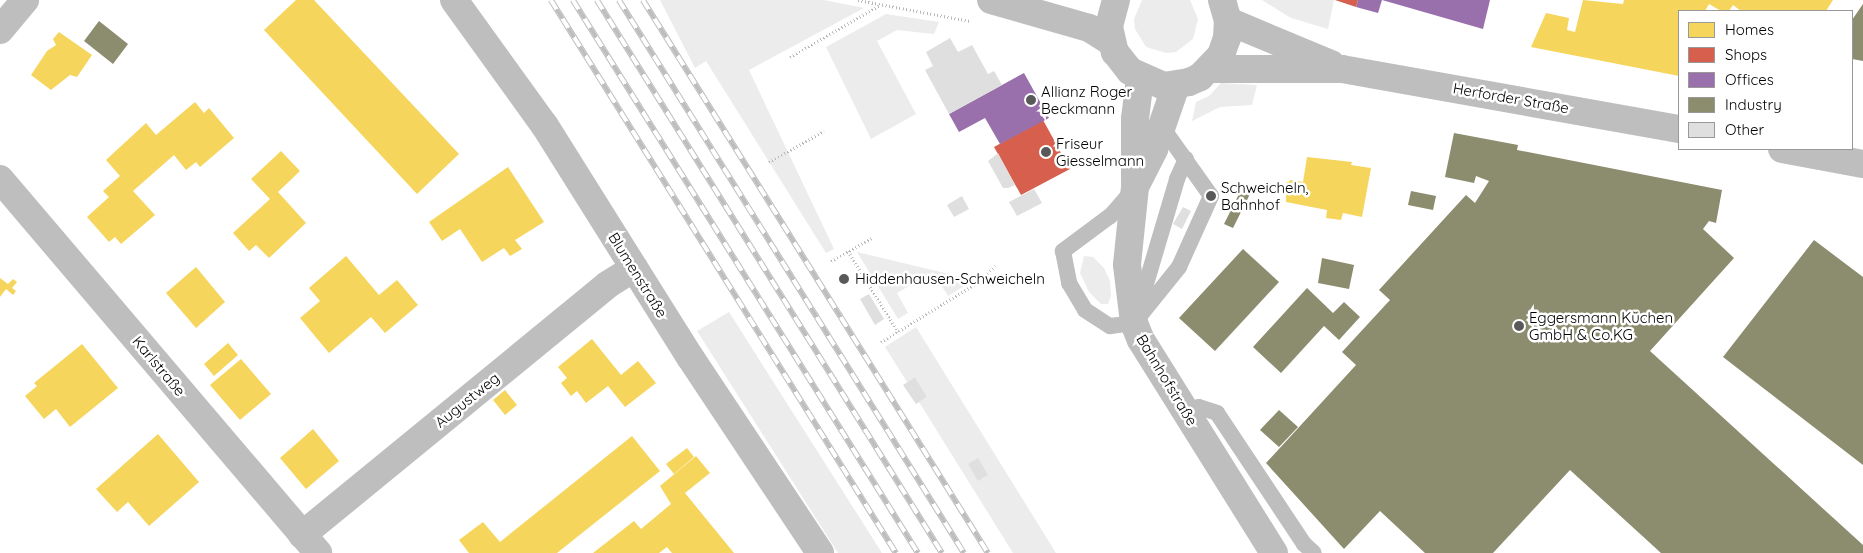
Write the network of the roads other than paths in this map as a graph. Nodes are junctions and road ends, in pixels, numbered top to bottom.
1 (25, 0) edge
2 (454, 0) edge
3 (1116, 0) edge
4 (1003, 6) edge
5 (1225, 10) edge
6 (0, 30) edge
7 (1111, 42) junction
8 (1210, 69) junction
9 (1342, 69) junction
10 (1140, 78) junction
11 (1176, 85) junction
12 (1162, 128) junction
13 (1678, 130) edge
14 (1787, 150) edge
15 (1186, 159) junction
16 (1863, 164) edge
17 (0, 179) edge
18 (1135, 187) junction
19 (634, 268) junction
20 (1134, 323) junction
21 (1186, 412) junction
22 (310, 544) edge
23 (820, 553) edge
24 (1274, 553) edge
25 (1314, 553) edge

1 - 6 street
2 - 19 street, Blumenstraße
3 - 7 street
4 - 7 street
5 - 8 street
5 - 9 street, Herforder Straße
7 - 10 street
8 - 9 street, Herforder Straße
8 - 11 street
9 - 13 street, Herforder Straße
10 - 11 street
10 - 18 street, Bahnhofstraße
11 - 12 street, Bahnhofstraße
12 - 15 lane
12 - 18 street, Bahnhofstraße
14 - 16 street
15 - 20 lane
15 - 20 lane
17 - 22 street, Karlstraße
18 - 20 street, Bahnhofstraße
18 - 20 lane
19 - 22 street, Augustweg
19 - 23 street, Blumenstraße
20 - 21 street, Bahnhofstraße
21 - 24 street, Bahnhofstraße
21 - 25 lane

